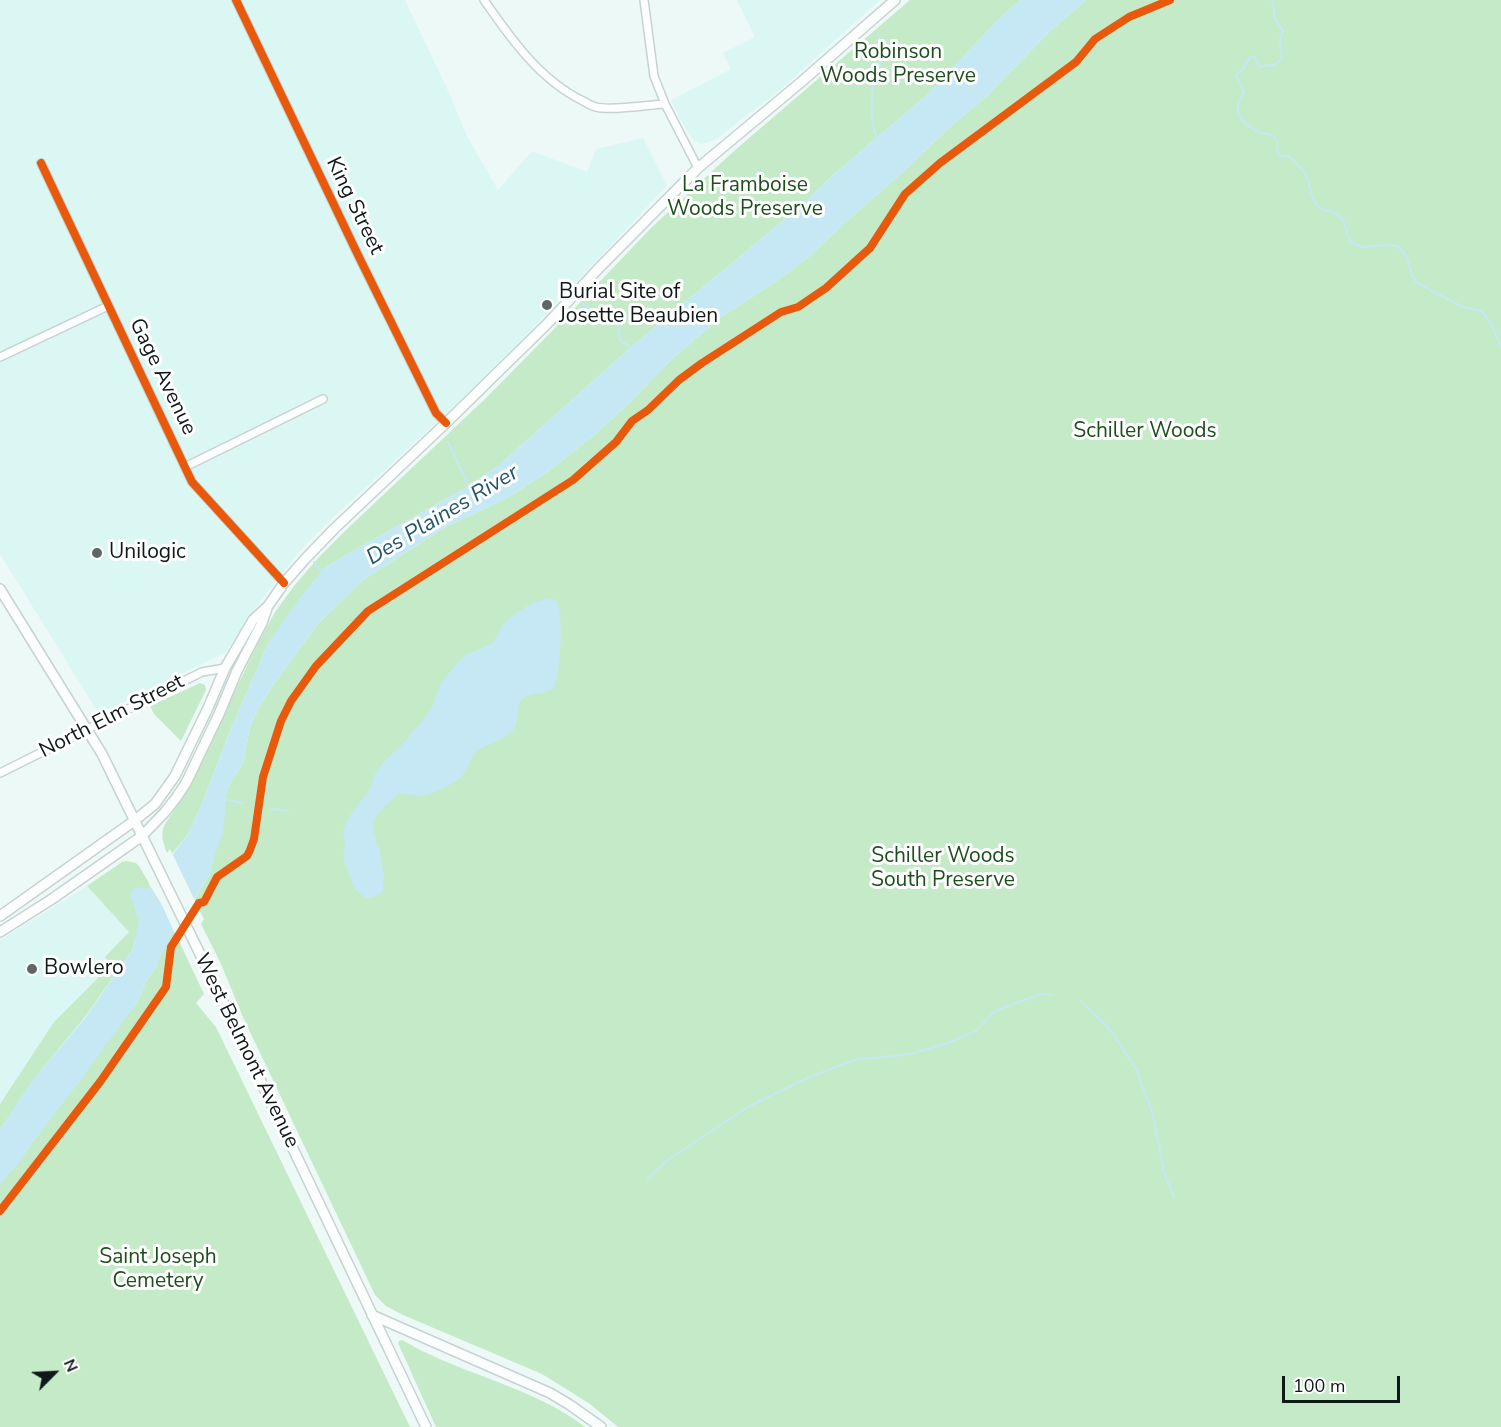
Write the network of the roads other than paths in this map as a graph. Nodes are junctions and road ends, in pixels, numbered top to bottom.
1 (236, 0) edge
2 (484, 0) edge
3 (644, 0) edge
4 (895, 0) edge
5 (665, 104) junction
6 (41, 164) dead end
7 (698, 168) junction
8 (108, 306) junction
9 (0, 357) edge
10 (323, 399) dead end
11 (446, 423) junction
12 (185, 467) junction
13 (284, 583) junction
14 (0, 589) edge
15 (268, 606) junction
16 (225, 668) junction
17 (87, 730) junction
18 (0, 773) edge
19 (134, 821) junction
20 (142, 836) junction
21 (0, 916) edge
22 (0, 932) edge
23 (372, 1315) junction
24 (426, 1427) edge
25 (601, 1427) edge

1 - 11 street, King Street
2 - 5 street
3 - 5 street
4 - 7 main road
5 - 7 street
6 - 8 street, Gage Avenue
7 - 11 main road
8 - 9 street
8 - 12 street, Gage Avenue
10 - 12 street
11 - 13 main road
12 - 13 street, Gage Avenue
13 - 15 main road
14 - 17 main road, West Belmont Avenue
15 - 16 main road
15 - 20 main road
16 - 17 street, North Elm Street
16 - 19 main road
17 - 18 street, North Elm Street
17 - 19 main road, West Belmont Avenue
19 - 20 main road, West Belmont Avenue
19 - 21 main road
20 - 22 main road
20 - 23 main road, West Belmont Avenue
23 - 24 main road, West Belmont Avenue
23 - 25 main road

